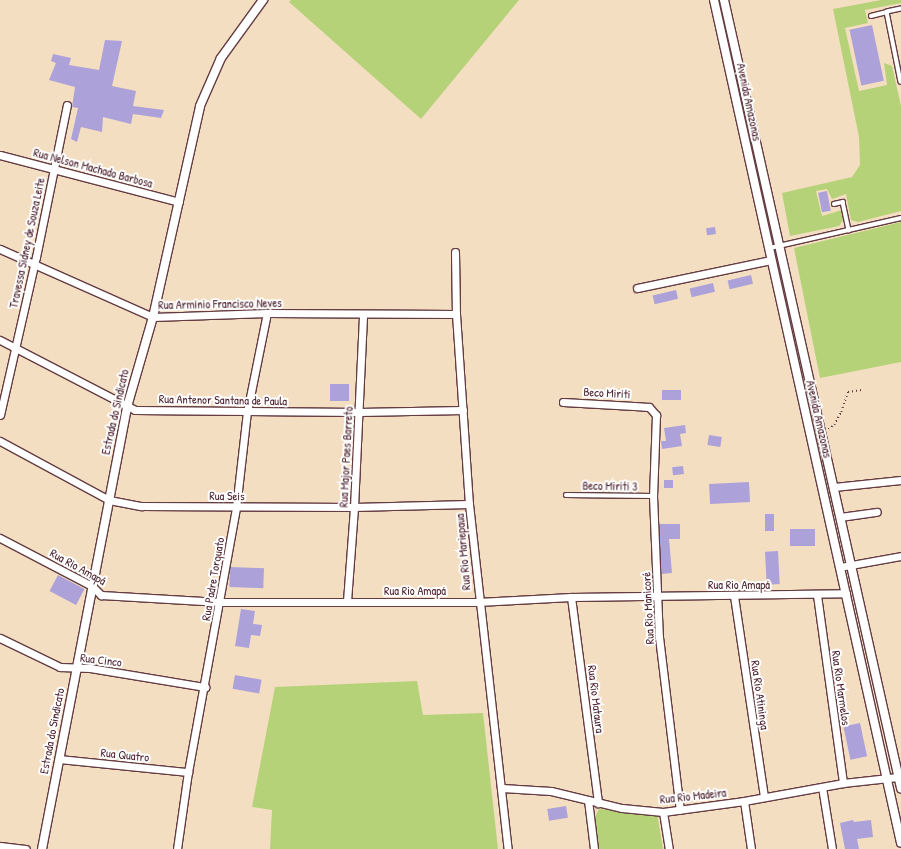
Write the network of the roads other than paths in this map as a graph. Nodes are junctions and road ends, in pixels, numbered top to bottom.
1 (264, 0) edge
2 (714, 0) edge
3 (724, 0) edge
4 (901, 9) edge
5 (887, 12) junction
6 (870, 16) dead end
7 (899, 64) edge
8 (901, 82) edge
9 (67, 105) dead end
10 (0, 155) edge
11 (54, 169) junction
12 (180, 202) junction
13 (834, 204) dead end
14 (901, 218) edge
15 (849, 230) junction
16 (780, 246) junction
17 (769, 248) junction
18 (0, 249) edge
19 (455, 252) dead end
20 (771, 260) junction
21 (34, 266) junction
22 (637, 288) dead end
23 (267, 313) junction
24 (363, 314) junction
25 (456, 314) junction
26 (153, 317) junction
27 (0, 340) edge
28 (15, 348) junction
29 (563, 402) dead end
30 (127, 407) junction
31 (649, 407) joint
32 (463, 410) junction
33 (247, 412) junction
34 (359, 412) junction
35 (0, 416) edge
36 (0, 441) edge
37 (901, 480) edge
38 (834, 487) junction
39 (566, 495) dead end
40 (653, 496) junction
41 (109, 500) junction
42 (469, 504) junction
43 (354, 507) junction
44 (236, 508) junction
45 (877, 512) dead end
46 (840, 517) junction
47 (0, 538) edge
48 (901, 556) edge
49 (852, 565) junction
50 (840, 567) junction
51 (92, 586) junction
52 (846, 593) junction
53 (817, 595) junction
54 (658, 596) junction
55 (734, 596) junction
56 (571, 597) junction
57 (347, 601) junction
58 (220, 602) junction
59 (478, 602) junction
60 (0, 638) edge
61 (76, 668) junction
62 (205, 687) junction
63 (59, 759) junction
64 (188, 772) junction
65 (898, 777) junction
66 (887, 778) junction
67 (843, 783) junction
68 (822, 787) junction
69 (502, 788) junction
70 (901, 788) edge
71 (764, 797) junction
72 (588, 800) junction
73 (744, 801) junction
74 (598, 803) junction
75 (680, 810) junction
76 (663, 812) junction
77 (901, 843) edge
78 (0, 846) edge
79 (26, 849) edge
80 (42, 849) edge
81 (177, 849) edge
82 (508, 849) edge
83 (594, 849) edge
84 (668, 849) edge
85 (751, 849) edge
86 (832, 849) edge

1 - 12 street, Estrada do Sindicato
2 - 17 street, Avenida Amazonas
3 - 16 street, Avenida Amazonas
4 - 5 lane
5 - 6 lane
5 - 7 lane
7 - 8 lane
9 - 11 street, Travessa Sidney de Souza Leite
10 - 11 street, Rua Nelson Machado Barbosa
11 - 12 street, Rua Nelson Machado Barbosa
11 - 21 street, Travessa Sidney de Souza Leite
12 - 26 street, Estrada do Sindicato
13 - 15 lane
14 - 15 lane
15 - 16 lane
16 - 17 lane
16 - 38 street, Avenida Amazonas
17 - 20 street, Avenida Amazonas
18 - 21 street, Rua Armínio Francisco Neves
19 - 25 street, Rua Rio Mariepaua
20 - 22 street
20 - 50 street, Avenida Amazonas
21 - 26 street, Rua Armínio Francisco Neves
21 - 28 street, Travessa Sidney de Souza Leite
23 - 24 street, Rua Armínio Francisco Neves
23 - 26 street, Rua Armínio Francisco Neves
23 - 33 street, Rua Padre Torquato
24 - 25 street, Rua Armínio Francisco Neves
24 - 34 street, Rua Major Paes Barreto
25 - 32 street, Rua Rio Mariepaua
26 - 30 street, Estrada do Sindicato
27 - 28 street, Rua Antenor Santana de Paula
28 - 30 street, Rua Antenor Santana de Paula
28 - 35 street, Travessa Sidney de Souza Leite
29 - 31 street, Beco Miriti
30 - 33 street, Rua Antenor Santana de Paula
30 - 41 street, Estrada do Sindicato
31 - 40 street, Rua Rio Manicoré
32 - 34 street, Rua Antenor Santana de Paula
32 - 42 street, Rua Rio Mariepaua
33 - 34 street, Rua Antenor Santana de Paula
33 - 44 street, Rua Padre Torquato
34 - 43 street, Rua Major Paes Barreto
36 - 41 street, Rua Seis
37 - 38 street
38 - 46 street, Avenida Amazonas
39 - 40 lane, Beco Miriti 3
40 - 54 street, Rua Rio Manicoré
41 - 44 street, Rua Seis
41 - 51 street, Estrada do Sindicato
42 - 43 street, Rua Seis
42 - 59 street, Rua Rio Mariepaua
43 - 44 street, Rua Seis
43 - 57 street, Rua Major Paes Barreto
44 - 58 street, Rua Padre Torquato
45 - 46 street
46 - 49 street, Avenida Amazonas
47 - 51 street, Rua Rio Amapá
48 - 49 street
49 - 50 street
49 - 65 street, Avenida Amazonas
50 - 52 street, Avenida Amazonas
51 - 58 street, Rua Rio Amapá
51 - 61 street, Estrada do Sindicato
52 - 53 street, Rua Rio Amapá
52 - 66 street, Avenida Amazonas
53 - 55 street, Rua Rio Amapá
53 - 67 street, Rua Rio Marmelos
54 - 55 street, Rua Rio Amapá
54 - 56 street, Rua Rio Amapá
54 - 75 street, Rua Rio Manicoré
55 - 71 street, Rua Rio Atininga
56 - 59 street, Rua Rio Amapá
56 - 74 street, Rua Rio Mataura
57 - 58 street, Rua Rio Amapá
57 - 59 street, Rua Rio Amapá
58 - 62 street, Rua Padre Torquato
59 - 69 street, Rua Rio Mariepaua
60 - 61 street, Rua Cinco
61 - 62 street, Rua Cinco
61 - 63 street, Estrada do Sindicato
62 - 64 street, Rua Padre Torquato
63 - 64 street, Rua Quatro
63 - 80 street, Estrada do Sindicato
64 - 81 street, Rua Padre Torquato
65 - 66 street, Rua Rio Madeira
65 - 70 street, Avenida Amazonas
66 - 67 street, Rua Rio Madeira
66 - 77 street, Avenida Amazonas
67 - 68 street, Rua Rio Madeira
68 - 71 street, Rua Rio Madeira
68 - 86 street
69 - 72 street, Rua Rio Madeira
69 - 82 street, Rua Rio Mariepaua
71 - 73 street, Rua Rio Madeira
72 - 74 street, Rua Rio Madeira
72 - 83 street
73 - 75 street, Rua Rio Madeira
73 - 85 street
74 - 76 street, Rua Rio Madeira
75 - 76 street, Rua Rio Madeira
76 - 84 street
78 - 79 street

